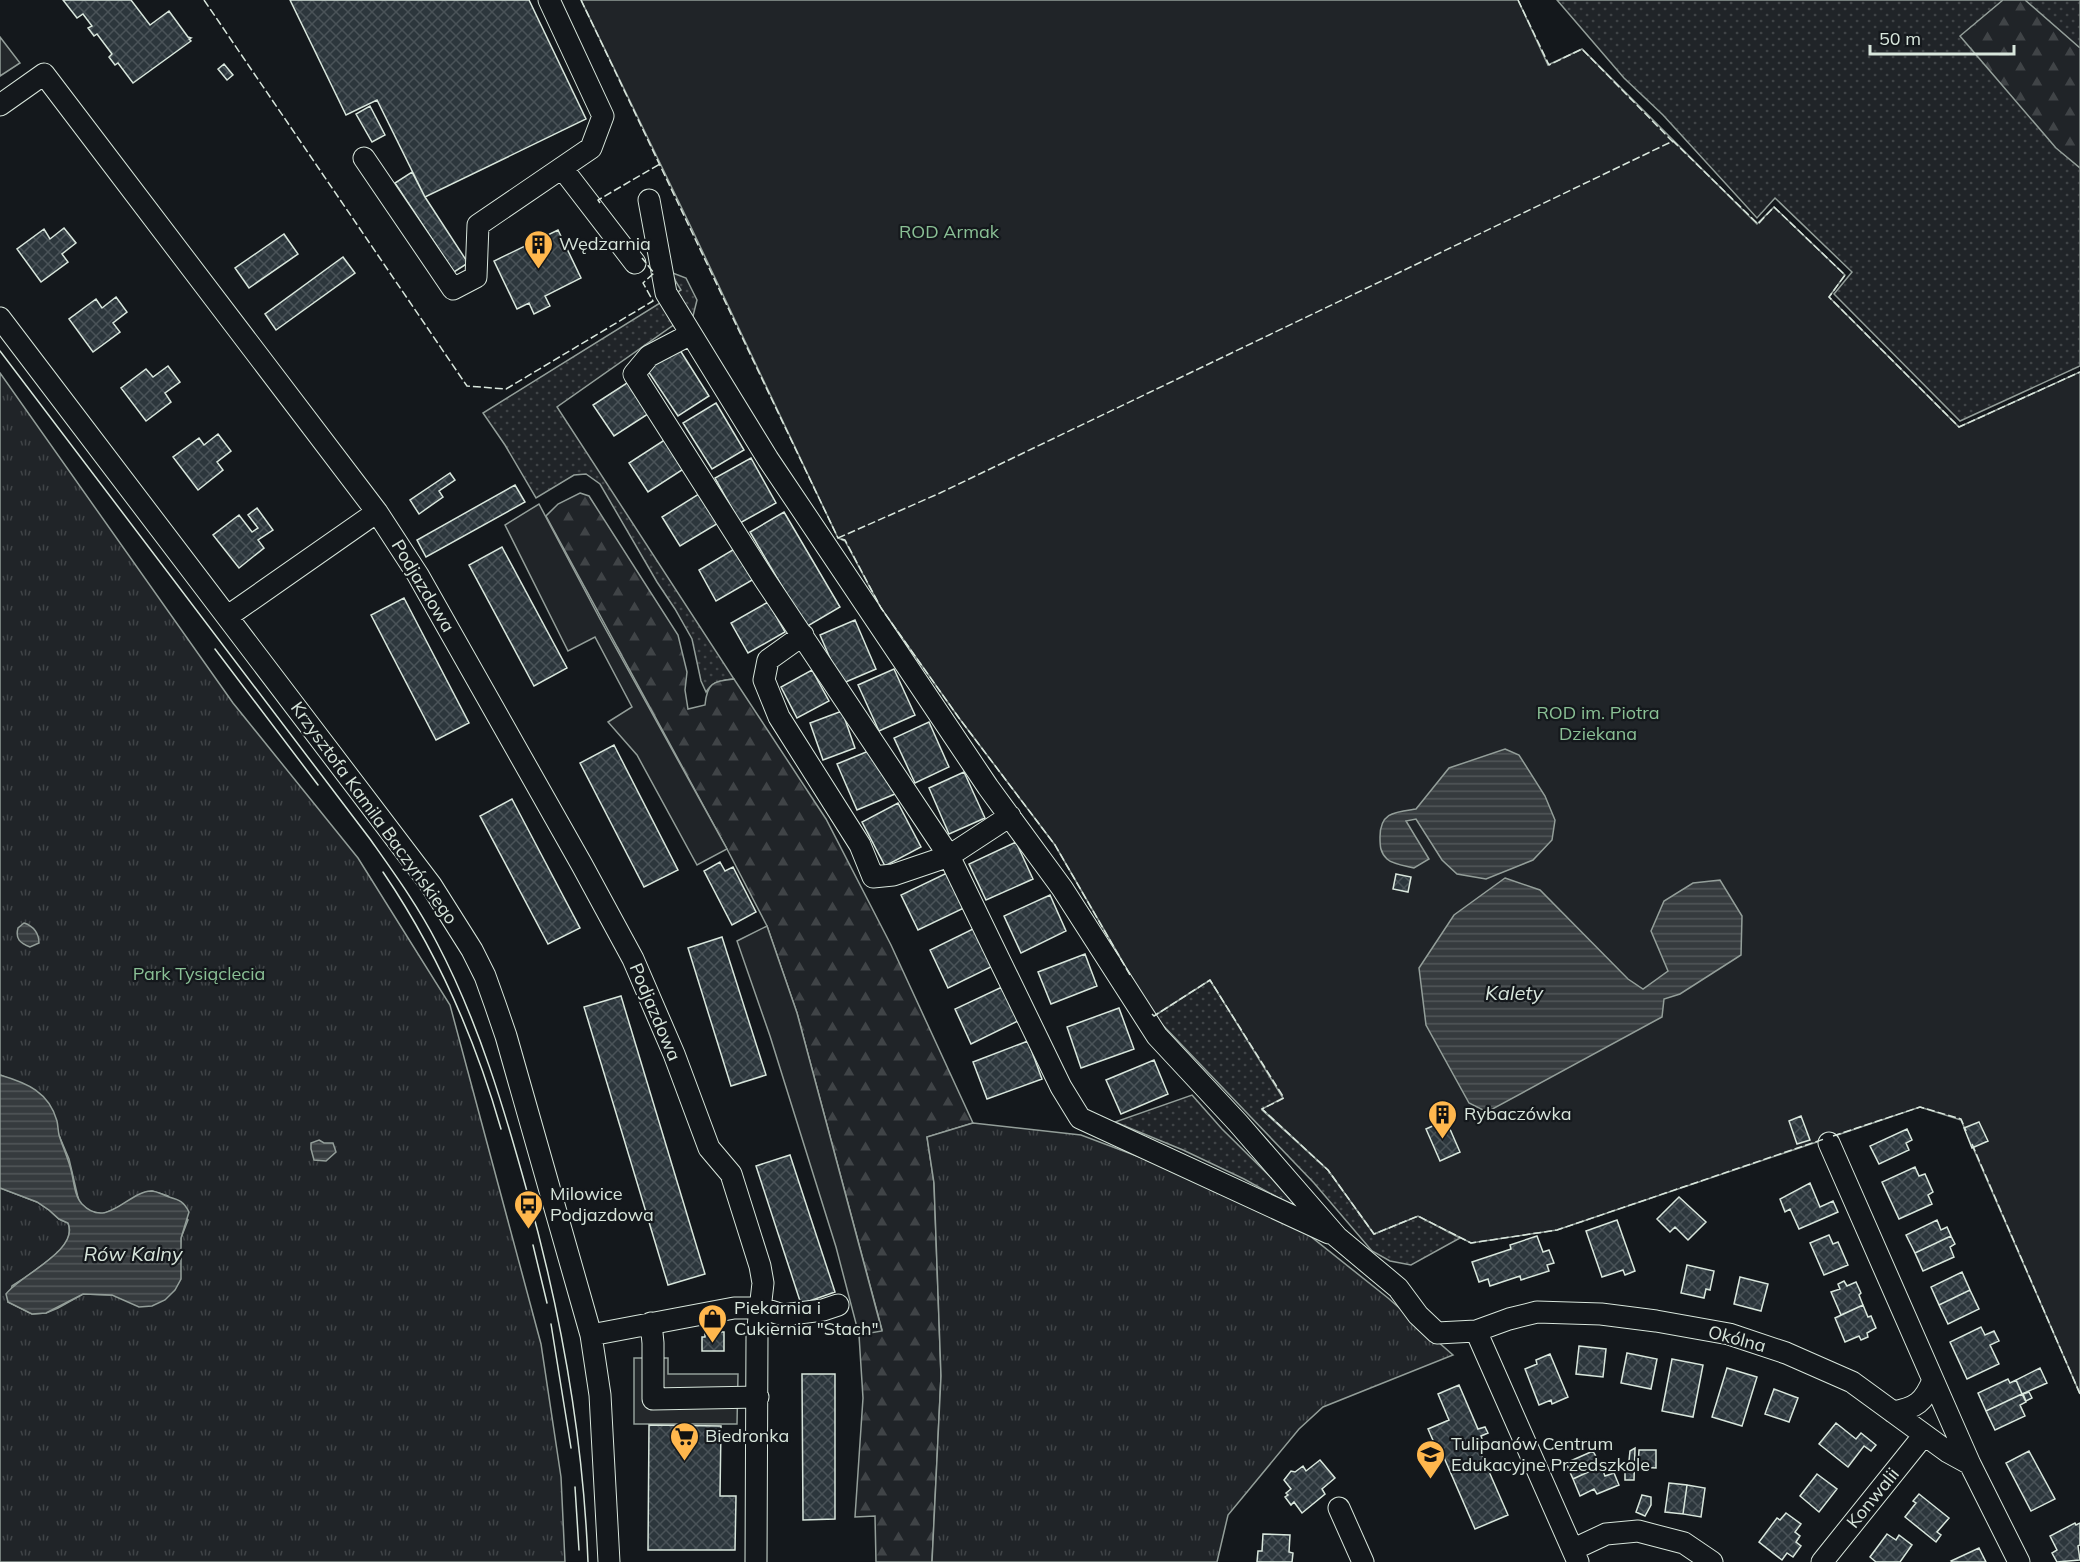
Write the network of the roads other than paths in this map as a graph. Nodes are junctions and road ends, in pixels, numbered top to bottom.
1 (549, 0) edge
2 (0, 105) edge
3 (364, 158) dead end
4 (562, 168) junction
5 (649, 200) dead end
6 (635, 264) dead end
7 (0, 318) edge
8 (690, 334) junction
9 (377, 512) junction
10 (228, 616) junction
11 (803, 635) junction
12 (1010, 816) junction
13 (949, 856) junction
14 (1829, 1143) dead end
15 (1337, 1238) junction
16 (838, 1305) dead end
17 (761, 1308) junction
18 (651, 1323) junction
19 (1476, 1330) junction
20 (591, 1335) junction
21 (1933, 1380) junction
22 (758, 1398) junction
23 (1893, 1412) junction
24 (1924, 1435) junction
25 (1970, 1464) junction
26 (1339, 1508) dead end
27 (1576, 1556) edge
28 (609, 1562) edge
29 (756, 1562) edge
30 (1363, 1562) edge
31 (1712, 1562) edge
32 (1822, 1562) edge
33 (2019, 1562) edge

1 - 4 street
2 - 9 street, Podjazdowa
3 - 4 street
4 - 6 street
5 - 8 street
7 - 10 street, Krzysztofa Kamila Baczyńskiego
8 - 11 street
8 - 12 street
9 - 10 street
9 - 17 street, Podjazdowa
10 - 20 street, Krzysztofa Kamila Baczyńskiego
11 - 13 street
11 - 13 street
12 - 13 street
12 - 15 street
13 - 15 street
14 - 21 street
15 - 19 street, Okólna
16 - 17 street
17 - 18 street
17 - 22 street, Podjazdowa
18 - 20 street
18 - 22 street
19 - 23 street, Okólna
19 - 27 street
20 - 28 street, Krzysztofa Kamila Baczyńskiego
21 - 23 street
21 - 25 street
22 - 29 street, Podjazdowa
23 - 24 street, Okólna
24 - 25 street, Okólna
24 - 32 street, Konwalii
25 - 33 street
26 - 30 street
27 - 31 street

